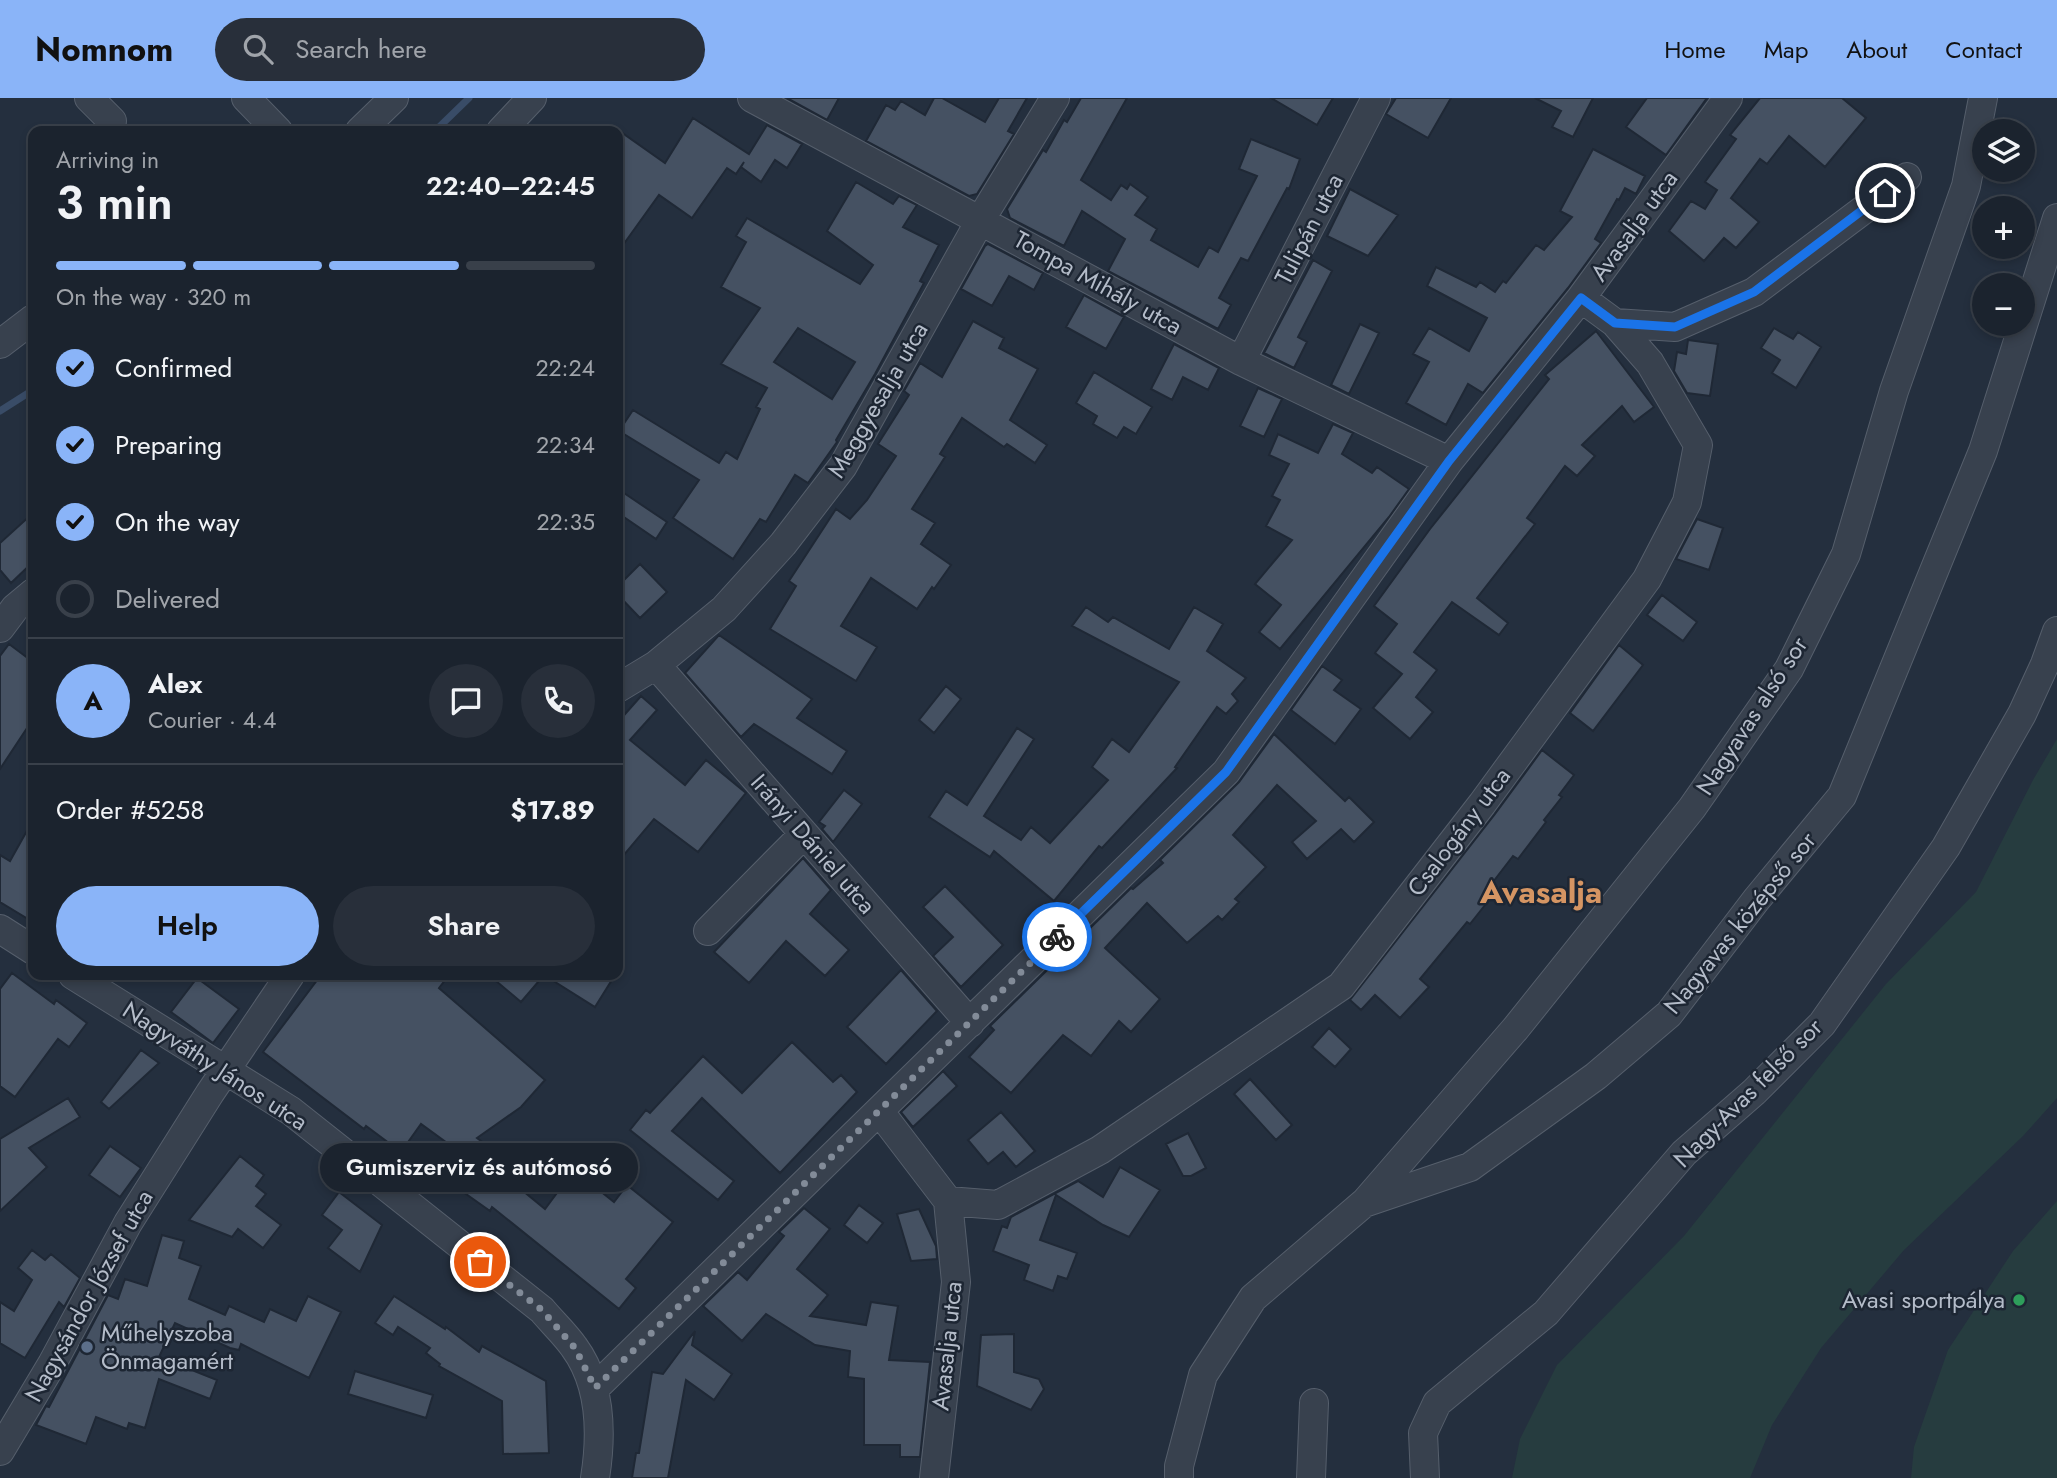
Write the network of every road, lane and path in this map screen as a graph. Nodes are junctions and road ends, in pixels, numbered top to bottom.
1 (89, 98) edge
2 (246, 98) edge
3 (394, 98) edge
4 (532, 98) edge
5 (751, 98) edge
6 (1055, 98) edge
7 (1376, 98) edge
8 (1728, 98) edge
9 (1983, 98) edge
10 (112, 121) dead end
11 (273, 126) edge
12 (365, 126) edge
13 (506, 126) edge
14 (1907, 177) dead end
15 (2057, 218) edge
16 (981, 219) junction
17 (1581, 298) junction
18 (28, 323) edge
19 (1615, 323) junction
20 (0, 344) edge
21 (1241, 361) junction
22 (1449, 461) junction
23 (28, 597) edge
24 (0, 628) edge
25 (2057, 631) edge
26 (656, 665) junction
27 (623, 685) edge
28 (804, 834) junction
29 (0, 929) edge
30 (708, 931) dead end
31 (28, 947) edge
32 (81, 980) edge
33 (287, 980) edge
34 (970, 1023) junction
35 (226, 1070) junction
36 (880, 1112) junction
37 (948, 1201) junction
38 (1364, 1203) junction
39 (595, 1388) junction
40 (1314, 1403) dead end
41 (0, 1451) edge
42 (597, 1476) edge
43 (934, 1478) edge
44 (1179, 1478) edge
45 (1311, 1478) edge
46 (1425, 1478) edge

1 - 10 street
2 - 11 street
3 - 12 street
4 - 13 street
5 - 16 street, Tompa Mihály utca
6 - 16 street, Meggyesalja utca
7 - 21 street, Tulipán utca
8 - 17 street, Avasalja utca
9 - 38 street, Nagyavas alsó sor
14 - 19 street
15 - 38 street, Nagyavas középső sor
16 - 21 street, Tompa Mihály utca
16 - 26 street, Meggyesalja utca
17 - 19 street, Csalogány utca
17 - 22 street, Avasalja utca
18 - 20 street
19 - 37 street, Csalogány utca
21 - 22 street, Tompa Mihály utca
22 - 34 street, Avasalja utca
23 - 24 street
25 - 46 street, Nagy-Avas felső sor
26 - 27 street, Meggyesalja utca
26 - 28 street, Irányi Dániel utca
28 - 30 street
28 - 34 street, Irányi Dániel utca
29 - 31 street
32 - 35 street, Nagyváthy János utca
33 - 35 street
34 - 36 street, Avasalja utca
35 - 39 street, Nagyváthy János utca
35 - 41 street, Nagysándor József utca
36 - 37 street
36 - 39 street, Avasalja utca
37 - 43 street, Avasalja utca
38 - 44 street, Nagyavas középső sor
39 - 42 street, Nagyváthy János utca
40 - 45 street

